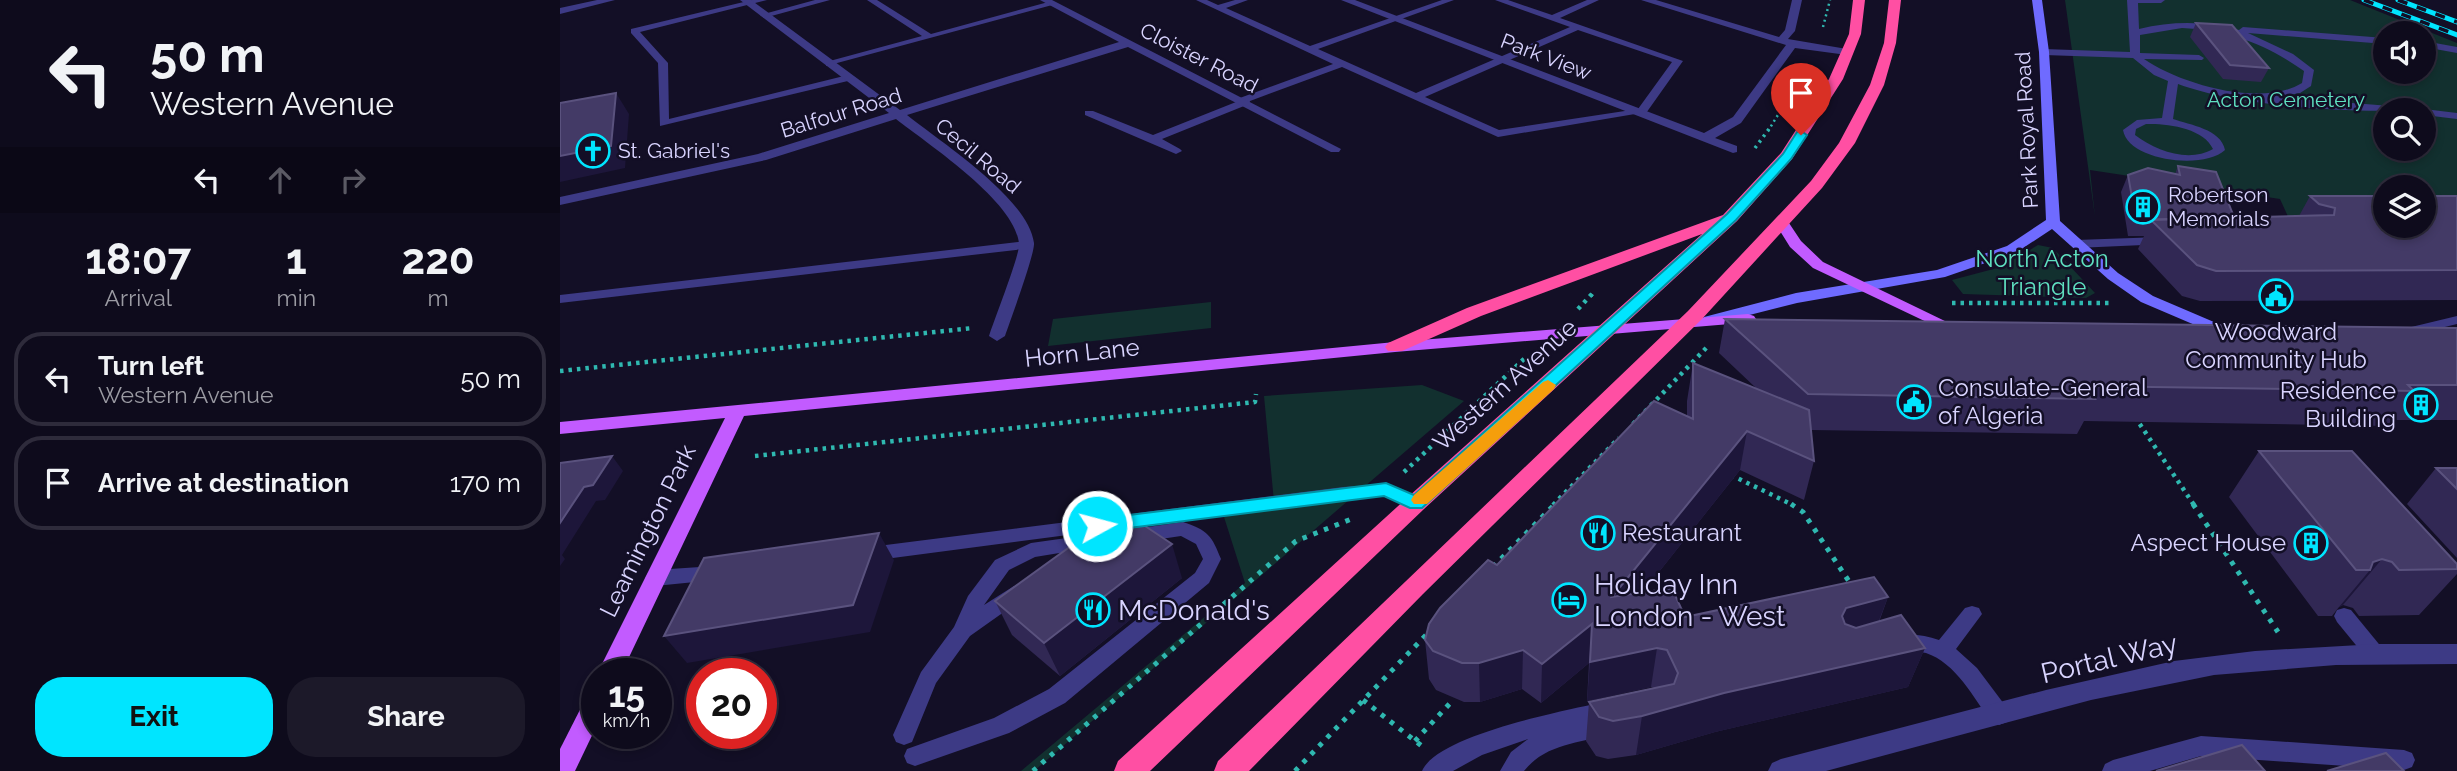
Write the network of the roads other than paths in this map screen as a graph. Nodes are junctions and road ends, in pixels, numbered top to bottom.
1 (610, 0) edge
2 (763, 0) edge
3 (826, 0) edge
4 (871, 0) edge
5 (1200, 0) edge
6 (1244, 0) edge
7 (1346, 0) edge
8 (1450, 0) edge
9 (1499, 0) edge
10 (1595, 0) edge
11 (1649, 0) edge
12 (1797, 0) edge
13 (1859, 0) edge
14 (1895, 0) edge
15 (2038, 0) edge
16 (2132, 0) edge
17 (2161, 0) edge
18 (747, 2) edge
19 (1049, 2) edge
20 (1219, 8) junction
21 (560, 11) edge
22 (764, 15) junction
23 (1552, 18) junction
24 (1396, 19) junction
25 (1578, 27) junction
26 (2223, 28) junction
27 (2135, 33) junction
28 (930, 37) junction
29 (2373, 40) edge
30 (1787, 42) junction
31 (1128, 43) junction
32 (2436, 46) edge
33 (1310, 49) junction
34 (2457, 50) edge
35 (1847, 52) junction
36 (2044, 52) junction
37 (2135, 54) junction
38 (2200, 58) dead end
39 (1503, 61) junction
40 (829, 64) junction
41 (1339, 65) junction
42 (848, 78) junction
43 (2173, 80) junction
44 (2259, 96) junction
45 (1414, 98) junction
46 (1243, 102) junction
47 (2373, 107) edge
48 (1637, 112) junction
49 (1089, 113) dead end
50 (2436, 113) edge
51 (899, 115) junction
52 (2457, 116) edge
53 (2167, 121) junction
54 (1705, 138) junction
55 (1153, 139) junction
56 (1335, 149) dead end
57 (1733, 149) dead end
58 (1176, 151) dead end
59 (560, 201) edge
60 (1731, 217) junction
61 (2053, 222) junction
62 (1782, 223) junction
63 (2179, 241) edge
64 (2076, 244) junction
65 (1027, 245) junction
66 (1861, 287) junction
67 (560, 299) edge
68 (1772, 320) edge
69 (2457, 320) edge
70 (1700, 321) junction
71 (1901, 322) edge
72 (1941, 323) junction
73 (1962, 324) edge
74 (1609, 328) junction
75 (2180, 330) edge
76 (999, 331) road end
77 (2402, 331) joint
78 (2457, 339) edge
79 (1395, 347) junction
80 (737, 412) junction
81 (560, 428) edge
82 (1416, 503) junction
83 (1084, 542) junction
84 (857, 555) edge
85 (1051, 567) edge
86 (732, 571) edge
87 (655, 578) junction
88 (1029, 583) edge
89 (1972, 614) dead end
90 (2344, 616) dead end
91 (962, 632) junction
92 (1881, 647) edge
93 (1943, 650) junction
94 (2457, 654) edge
95 (2376, 655) junction
96 (617, 658) edge
97 (1999, 715) junction
98 (581, 732) edge
99 (904, 735) dead end
100 (915, 756) dead end
101 (2404, 760) dead end
102 (562, 771) edge
103 (1129, 771) edge
104 (1229, 771) edge
105 (1433, 771) edge
106 (1511, 771) edge
107 (1781, 771) edge
108 (2113, 771) edge

1 - 21 street
2 - 18 lane
3 - 22 lane
4 - 28 lane
5 - 20 lane
6 - 20 lane
7 - 24 street, Park View
8 - 24 lane
9 - 23 lane
10 - 23 lane
11 - 30 street
12 - 30 street
13 - 35 highway, Western Avenue
14 - 62 highway
15 - 36 main road, Park Royal Road
16 - 17 lane
16 - 27 lane
18 - 22 street, Cecil Road
18 - 42 lane
19 - 28 lane
19 - 31 street, Cloister Road
20 - 33 lane
22 - 40 street, Cecil Road
23 - 25 lane
24 - 33 lane
24 - 39 street, Park View
25 - 39 lane
25 - 48 lane
26 - 27 lane
26 - 29 lane
26 - 44 lane
27 - 37 lane
28 - 40 lane
30 - 35 street
30 - 54 street
31 - 46 street, Cloister Road
31 - 51 street, Balfour Road
32 - 34 lane
33 - 41 lane
35 - 60 highway, Western Avenue
36 - 37 lane
36 - 61 main road, Park Royal Road
37 - 38 lane
37 - 43 lane
39 - 45 lane
39 - 48 street, Park View
40 - 42 street, Cecil Road
41 - 45 lane
41 - 46 lane
42 - 51 street, Cecil Road
43 - 44 lane
43 - 53 lane
44 - 47 lane
45 - 48 lane
46 - 55 lane
46 - 56 street, Cloister Road
48 - 54 street, Park View
49 - 55 lane
50 - 52 lane
51 - 59 street, Balfour Road
51 - 65 street, Cecil Road
53 - 53 lane
54 - 57 street, Park View
55 - 58 lane
60 - 74 highway, Western Avenue
60 - 79 highway
61 - 64 main road, Park Royal Road
61 - 66 main road
62 - 66 main road
62 - 70 highway
63 - 64 lane
64 - 75 main road, Park Royal Road
65 - 67 lane
65 - 76 street
66 - 70 main road
66 - 72 main road
68 - 70 main road, Horn Lane
69 - 77 lane
70 - 74 main road, Horn Lane
70 - 104 highway
71 - 72 main road
72 - 73 main road
74 - 79 main road, Horn Lane
74 - 82 highway, Western Avenue
77 - 78 main road
79 - 80 main road, Horn Lane
80 - 81 main road, Horn Lane
80 - 87 main road, Leamington Park
82 - 84 lane
82 - 103 highway, Western Avenue
83 - 85 lane
83 - 91 lane
83 - 100 lane
86 - 87 lane
87 - 96 main road, Leamington Park
88 - 91 lane
89 - 93 lane
90 - 95 lane
91 - 99 lane
92 - 93 lane
93 - 97 lane
94 - 95 street, Portal Way
95 - 97 street, Portal Way
97 - 107 street, Portal Way
98 - 102 main road
101 - 108 lane
105 - 106 lane

